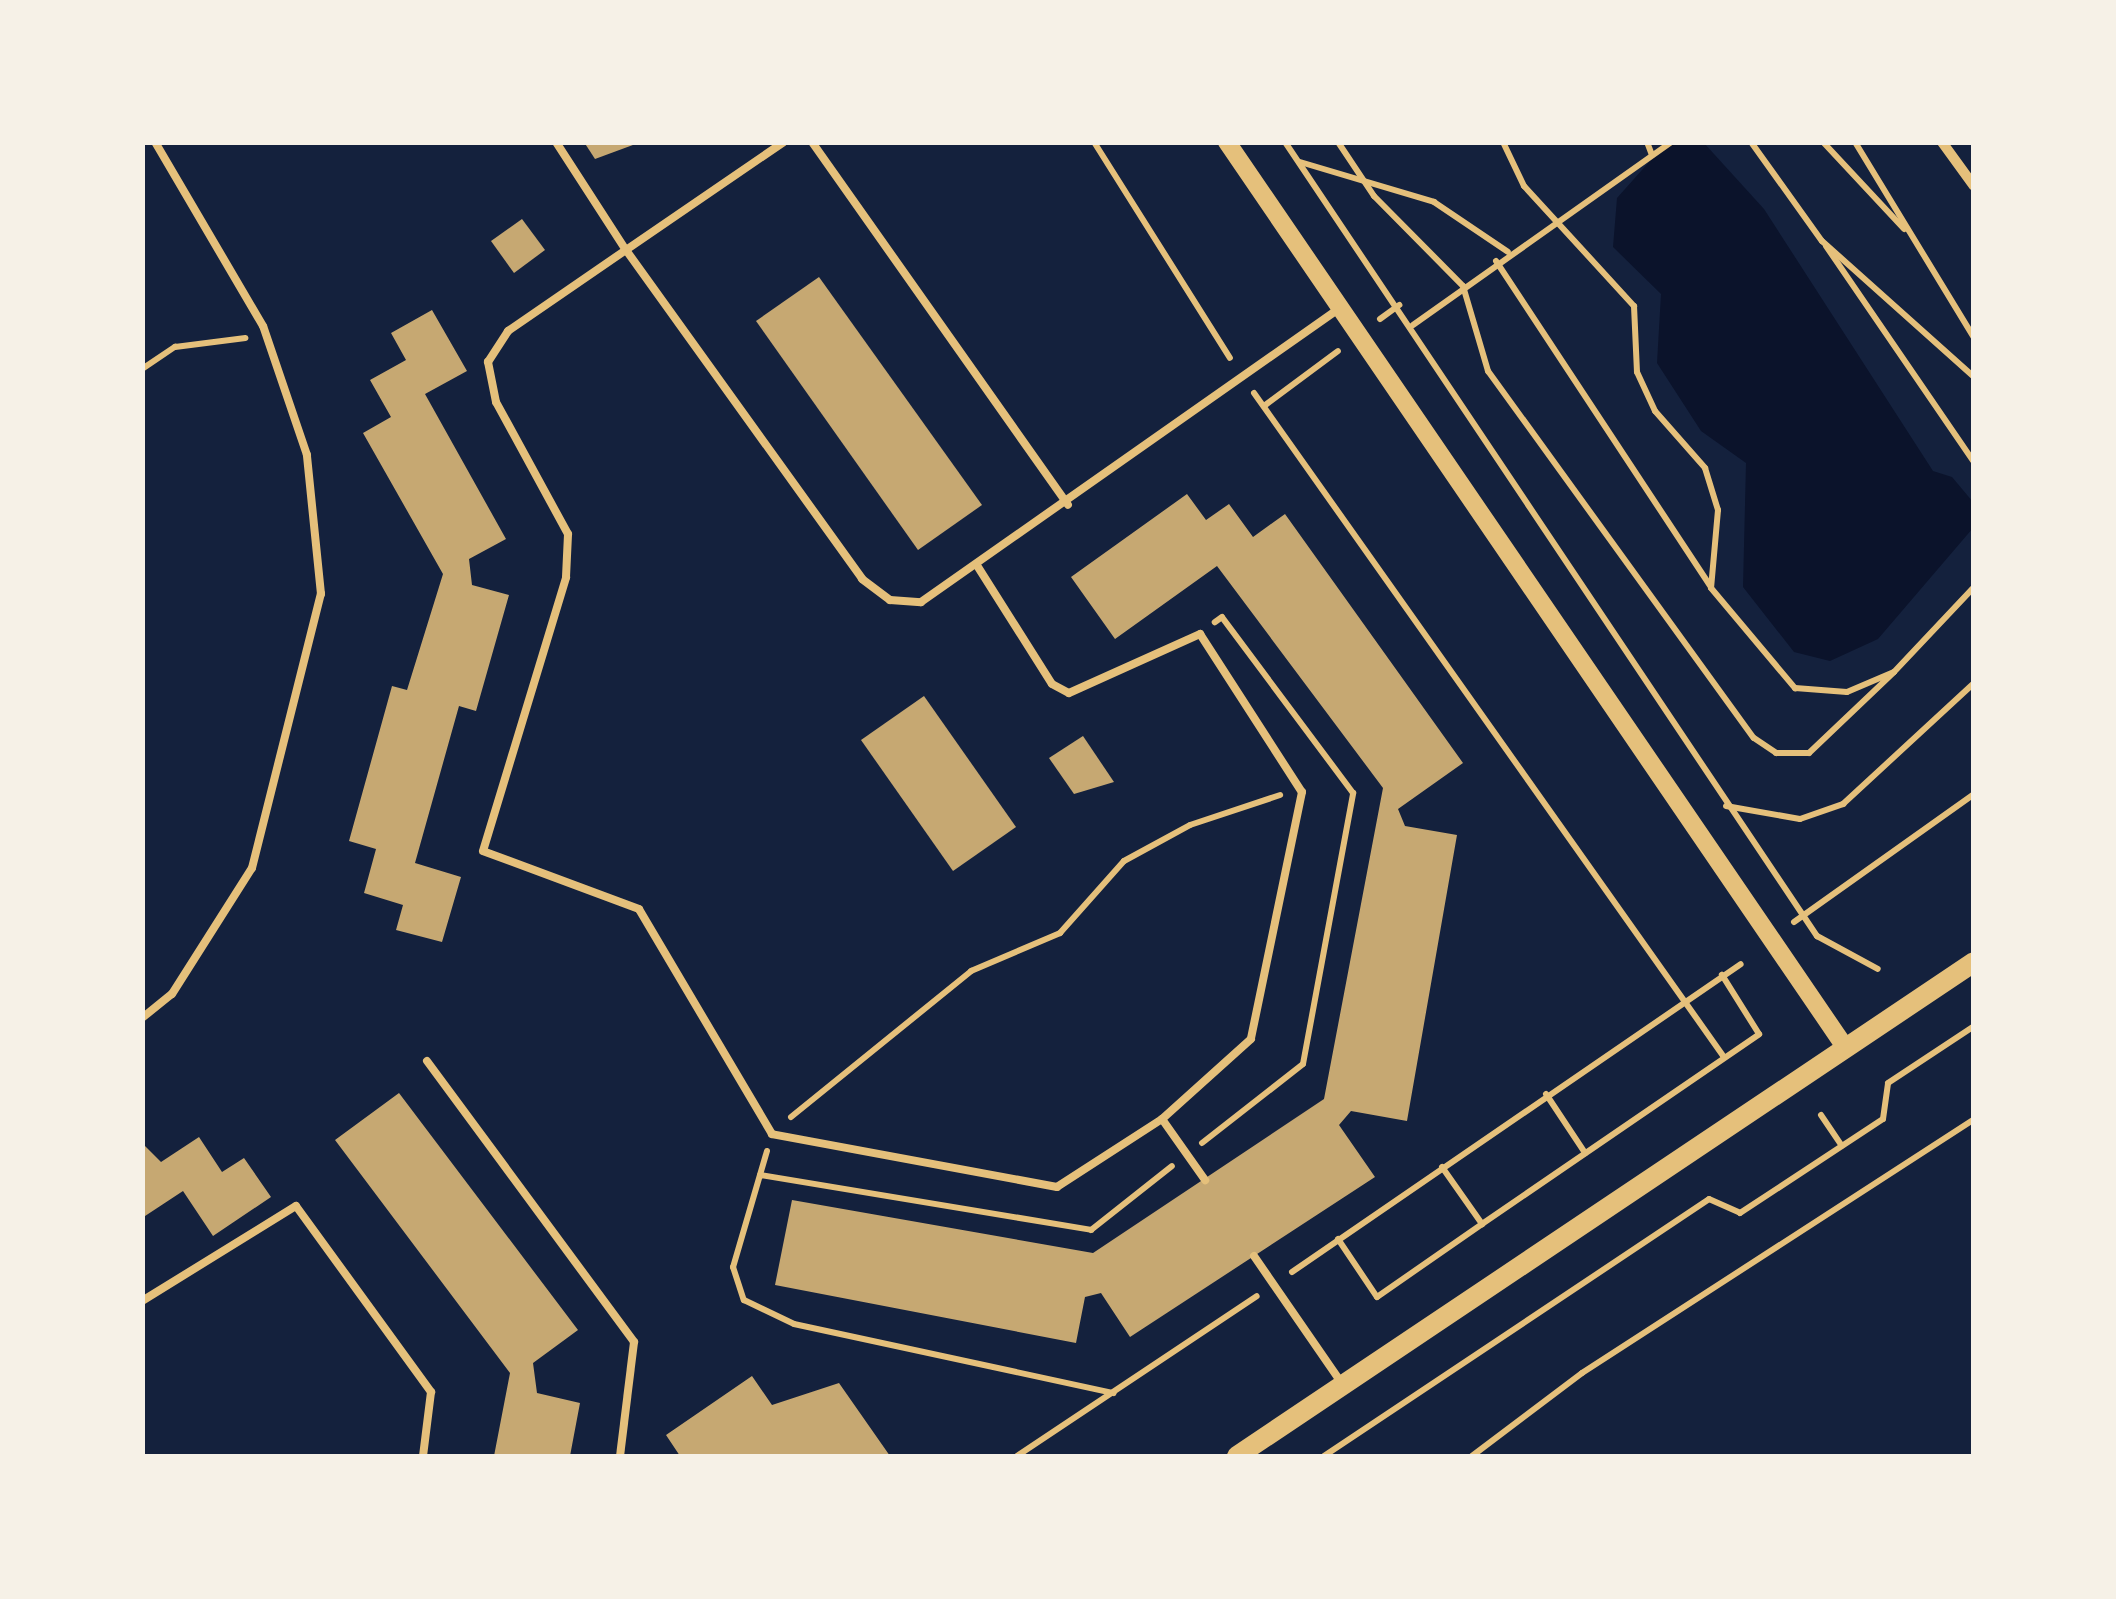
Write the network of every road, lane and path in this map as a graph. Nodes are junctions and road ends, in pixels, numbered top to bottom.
1 (154, 142) edge
2 (556, 142) edge
3 (784, 142) edge
4 (812, 142) edge
5 (1094, 142) edge
6 (1227, 142) edge
7 (1285, 142) edge
8 (1338, 142) edge
9 (1503, 142) edge
10 (1648, 142) edge
11 (1751, 142) edge
12 (1823, 142) edge
13 (1855, 142) edge
14 (1942, 142) edge
15 (1668, 144) edge
16 (1652, 155) junction
17 (1298, 162) junction
18 (1362, 176) junction
19 (1974, 186) edge
20 (1552, 218) junction
21 (1822, 241) junction
22 (1916, 241) junction
23 (626, 250) junction
24 (1508, 252) junction
25 (1496, 261) junction
26 (1464, 286) junction
27 (1345, 304) junction
28 (1399, 305) junction
29 (1413, 324) junction
30 (262, 326) junction
31 (1363, 332) junction
32 (1974, 338) edge
33 (142, 369) edge
34 (1242, 376) junction
35 (1974, 377) edge
36 (1264, 407) junction
37 (1974, 462) edge
38 (1068, 506) junction
39 (978, 567) junction
40 (1974, 587) edge
41 (1711, 588) junction
42 (1200, 634) junction
43 (1894, 672) junction
44 (1974, 683) edge
45 (1302, 792) junction
46 (1974, 794) edge
47 (1725, 806) junction
48 (1802, 912) junction
49 (1794, 922) dead end
50 (1974, 962) edge
51 (1741, 964) dead end
52 (1878, 969) dead end
53 (1722, 975) junction
54 (1684, 998) junction
55 (142, 1018) edge
56 (1974, 1026) edge
57 (1844, 1047) junction
58 (1724, 1058) junction
59 (426, 1061) dead end
60 (1546, 1094) junction
61 (1822, 1115) dead end
62 (1974, 1118) edge
63 (1162, 1119) junction
64 (772, 1134) junction
65 (1842, 1146) junction
66 (1585, 1154) junction
67 (1187, 1155) junction
68 (1442, 1167) junction
69 (760, 1175) junction
70 (1205, 1180) dead end
71 (1482, 1224) junction
72 (1338, 1240) junction
73 (1254, 1256) dead end
74 (1274, 1285) junction
75 (142, 1301) edge
76 (1343, 1386) junction
77 (1114, 1393) junction
78 (423, 1456) edge
79 (620, 1456) edge
80 (1017, 1456) edge
81 (1236, 1456) edge
82 (1324, 1456) edge
83 (1472, 1456) edge

1 - 30 lane
2 - 23 lane
3 - 23 lane
4 - 38 lane
5 - 34 path
6 - 27 street
7 - 17 path
8 - 18 path
9 - 20 path
10 - 16 path
11 - 21 path
12 - 22 path
13 - 22 path
14 - 19 street
15 - 16 path
16 - 20 path
17 - 18 path
17 - 28 path
18 - 24 path
18 - 26 path
20 - 24 path
20 - 41 path
21 - 35 path
21 - 37 path
22 - 32 path
23 - 39 lane
23 - 64 lane
24 - 25 path
25 - 26 path
25 - 41 path
26 - 29 path
26 - 43 path
27 - 31 street
27 - 34 lane
28 - 29 path
28 - 31 path
29 - 47 path
30 - 33 path
30 - 55 lane
31 - 36 path
31 - 57 street
34 - 36 path
34 - 38 lane
36 - 54 path
38 - 39 lane
39 - 42 lane
40 - 43 path
41 - 43 path
42 - 45 lane
42 - 67 path
44 - 47 path
45 - 63 lane
45 - 64 path
46 - 48 path
47 - 48 path
48 - 49 path
48 - 52 path
50 - 57 main road
51 - 53 path
53 - 54 path
53 - 58 path
54 - 58 path
54 - 60 path
56 - 65 path
57 - 76 main road
58 - 66 path
59 - 79 lane
60 - 66 path
60 - 68 path
61 - 65 path
62 - 83 path
63 - 64 lane
63 - 67 lane
64 - 69 path
65 - 82 path
66 - 71 path
67 - 69 path
67 - 70 lane
68 - 71 path
68 - 72 path
69 - 77 path
71 - 72 path
72 - 74 path
73 - 74 lane
74 - 76 lane
74 - 77 path
75 - 78 lane
76 - 81 main road
77 - 80 path

